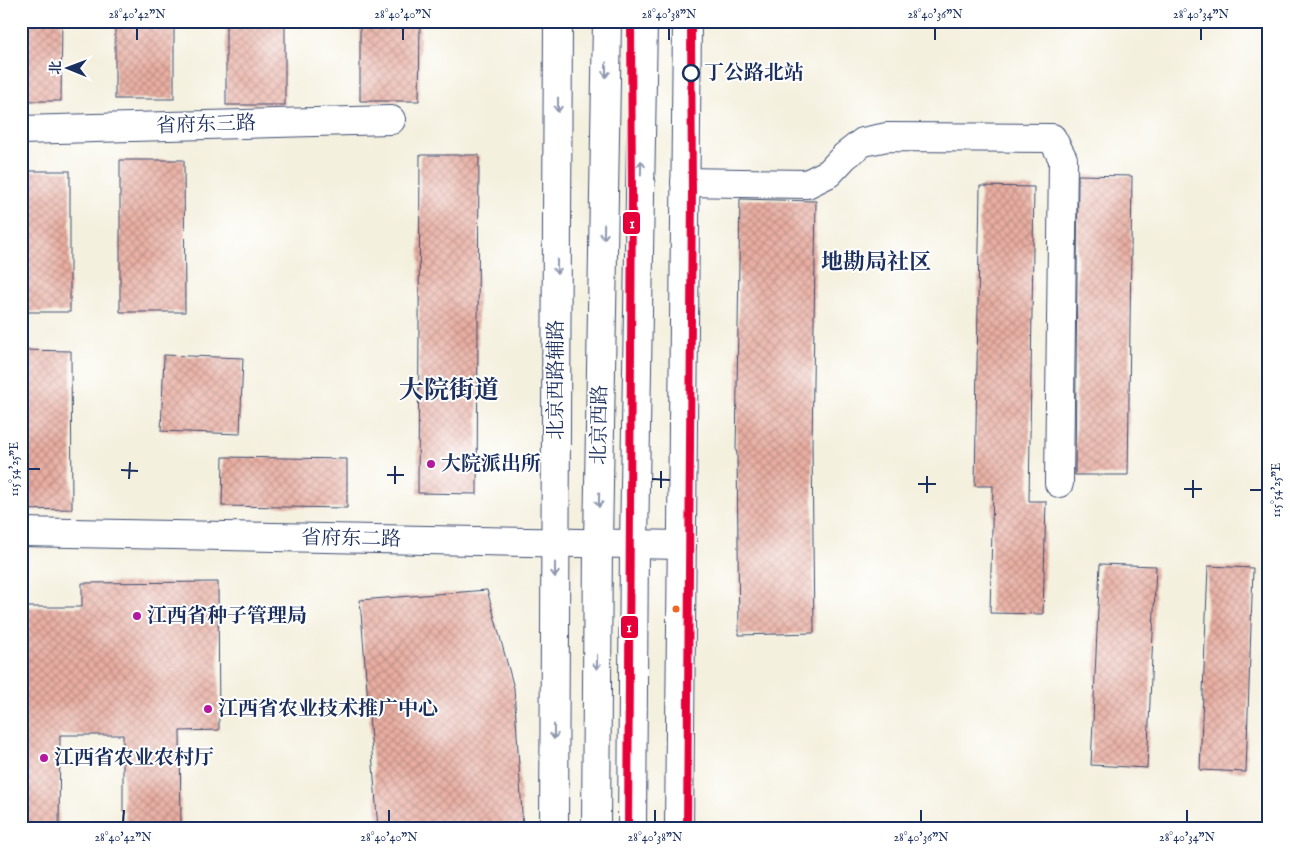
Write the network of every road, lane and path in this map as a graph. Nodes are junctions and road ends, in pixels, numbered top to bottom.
1 (558, 21) edge
2 (607, 21) edge
3 (644, 21) edge
4 (687, 21) edge
5 (391, 120) dead end
6 (21, 130) edge
7 (685, 182) junction
8 (1059, 482) dead end
9 (21, 532) edge
10 (555, 543) junction
11 (598, 543) junction
12 (634, 544) junction
13 (682, 545) junction
14 (554, 829) edge
15 (596, 829) edge
16 (632, 829) edge
17 (680, 829) edge

1 -> 10 main road, 北京西路辅路
2 -> 11 main road, 北京西路
12 -> 3 main road, 北京西路
4 - 7 main road
5 - 6 main road, 省府东三路
7 - 8 main road
7 - 13 main road
9 - 10 main road, 省府东二路
10 - 11 main road, 省府东二路
10 -> 14 main road, 北京西路辅路
11 - 12 main road, 省府东二路
11 -> 15 main road, 北京西路
12 - 13 main road, 省府东二路
12 - 16 main road, 北京西路
13 - 17 main road

